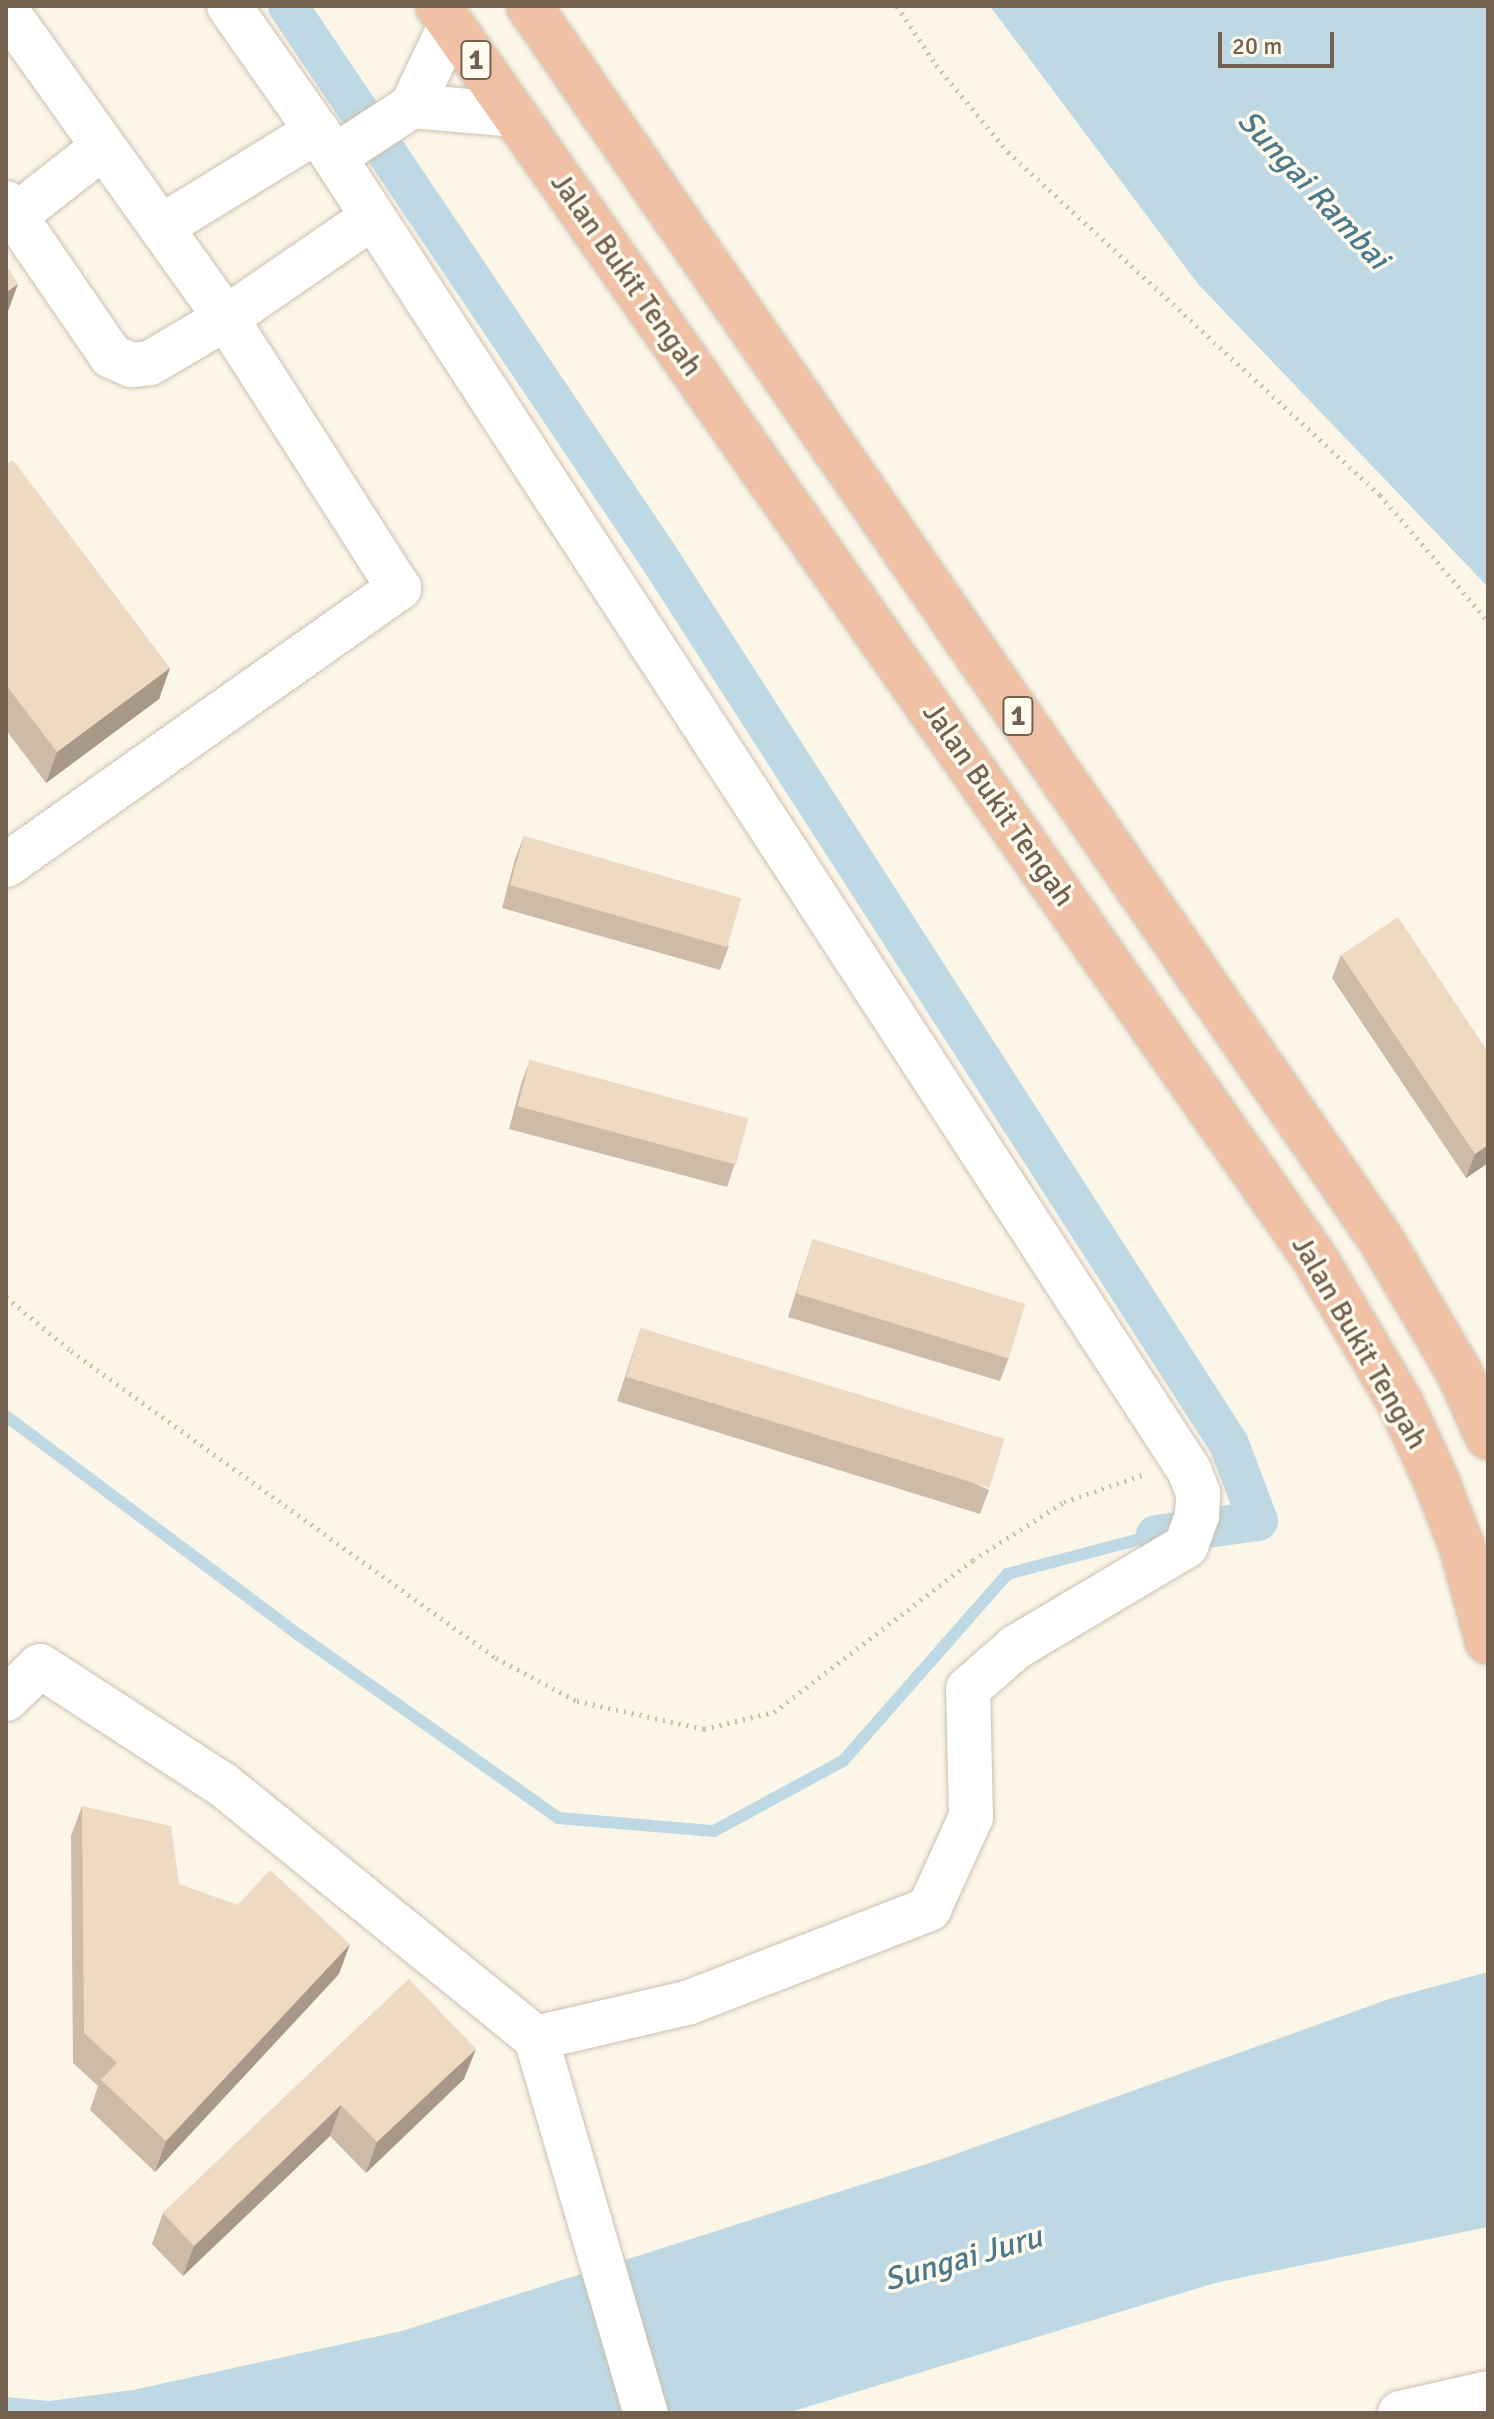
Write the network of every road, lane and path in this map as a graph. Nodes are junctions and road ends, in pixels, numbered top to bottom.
1 (229, 6) edge
2 (897, 6) edge
3 (6, 10) edge
4 (542, 11) edge
5 (444, 15) edge
6 (514, 115) junction
7 (364, 131) junction
8 (103, 147) junction
9 (10, 210) edge
10 (373, 217) junction
11 (161, 227) junction
12 (226, 318) junction
13 (1488, 621) edge
14 (6, 865) edge
15 (6, 1297) edge
16 (1488, 1437) edge
17 (1181, 1461) junction
18 (1488, 1642) edge
19 (6, 1699) edge
20 (536, 2038) junction
21 (1488, 2393) edge
22 (646, 2413) edge
23 (1400, 2413) edge

1 - 7 street
2 - 13 path
3 - 8 street
4 - 16 highway, 1
5 - 6 highway, Jalan Bukit Tengah / 1
5 - 7 street
6 - 7 street
6 - 18 highway, Jalan Bukit Tengah / 1
7 - 10 street
7 - 11 street
8 - 9 street
8 - 11 street
9 - 12 street
10 - 12 street
10 - 17 street
11 - 12 street
12 - 14 street
15 - 17 path
17 - 20 street
19 - 20 street
20 - 22 street
21 - 23 street

